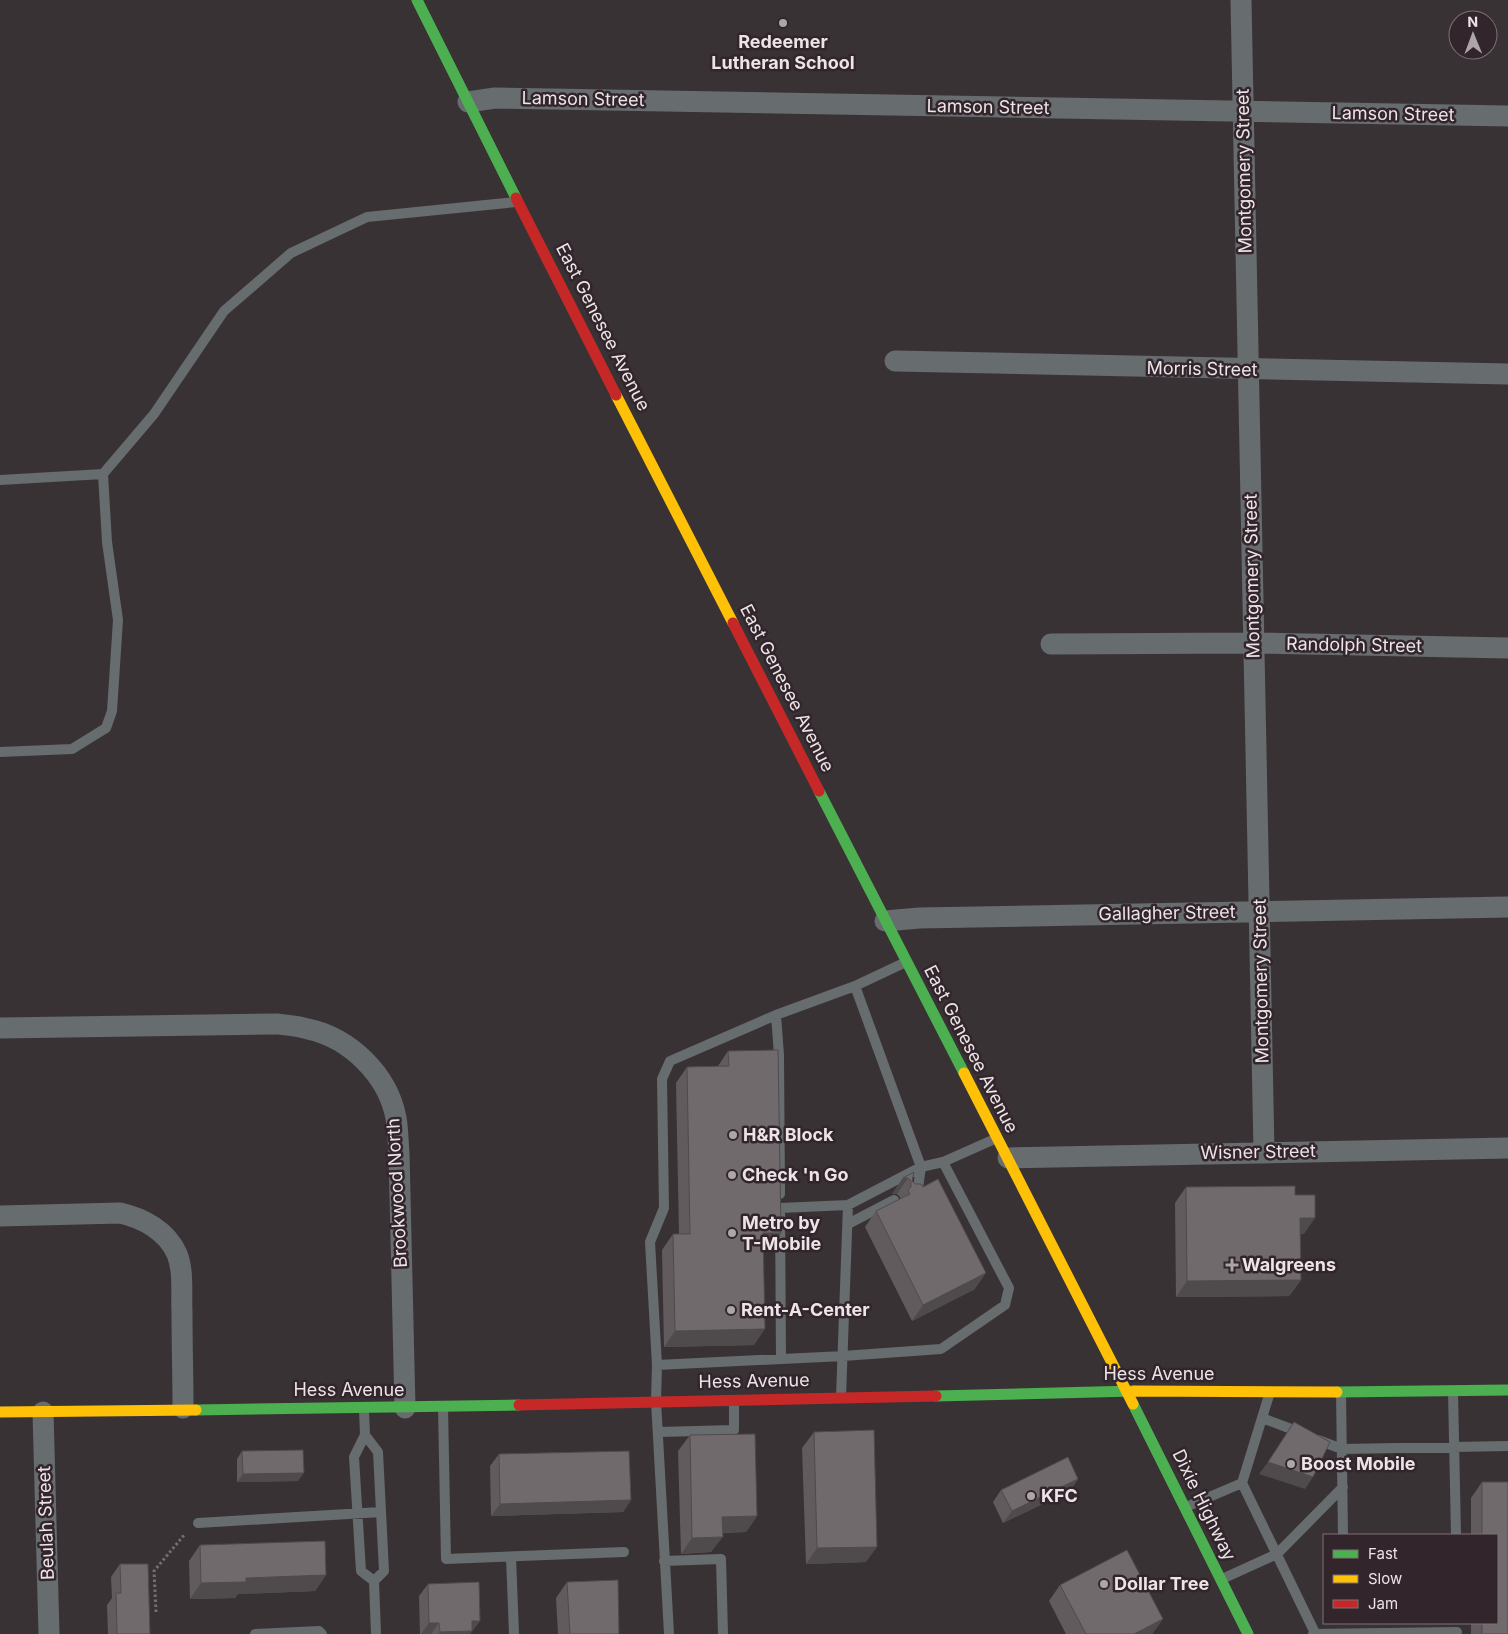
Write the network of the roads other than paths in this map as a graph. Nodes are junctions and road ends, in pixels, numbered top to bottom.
1 (418, 0) edge
2 (1241, 0) edge
3 (468, 102) junction
4 (1243, 111) junction
5 (1508, 116) edge
6 (520, 202) junction
7 (895, 361) dead end
8 (1248, 370) junction
9 (1508, 374) edge
10 (103, 474) junction
11 (0, 480) edge
12 (1253, 643) junction
13 (1051, 644) dead end
14 (1508, 648) edge
15 (0, 752) edge
16 (1508, 907) edge
17 (1259, 911) junction
18 (885, 921) junction
19 (907, 962) junction
20 (855, 986) junction
21 (776, 1015) junction
22 (0, 1028) edge
23 (997, 1138) junction
24 (1508, 1148) edge
25 (1264, 1152) junction
26 (1008, 1158) junction
27 (942, 1162) junction
28 (921, 1167) junction
29 (907, 1194) edge
30 (894, 1200) edge
31 (848, 1205) junction
32 (780, 1208) junction
33 (0, 1216) edge
34 (848, 1224) junction
35 (843, 1356) junction
36 (781, 1358) junction
37 (657, 1365) junction
38 (1452, 1390) junction
39 (1508, 1390) edge
40 (1128, 1391) junction
41 (1270, 1392) junction
42 (1341, 1392) junction
43 (840, 1397) junction
44 (734, 1400) junction
45 (656, 1401) junction
46 (443, 1406) junction
47 (364, 1407) junction
48 (183, 1408) junction
49 (404, 1408) junction
50 (0, 1412) edge
51 (43, 1412) junction
52 (1262, 1418) junction
53 (658, 1432) junction
54 (365, 1435) junction
55 (1508, 1446) edge
56 (1454, 1448) junction
57 (1342, 1449) junction
58 (1242, 1482) junction
59 (1343, 1487) junction
60 (1185, 1507) junction
61 (381, 1512) junction
62 (358, 1514) junction
63 (198, 1523) dead end
64 (1342, 1534) edge
65 (1456, 1534) edge
66 (624, 1552) dead end
67 (1277, 1554) junction
68 (511, 1557) junction
69 (664, 1561) junction
70 (1221, 1580) junction
71 (374, 1581) junction
72 (1344, 1628) edge
73 (1457, 1629) edge
74 (50, 1634) edge
75 (255, 1634) edge
76 (322, 1634) edge
77 (376, 1634) edge
78 (514, 1634) edge
79 (669, 1634) edge
80 (723, 1634) edge
81 (1248, 1634) edge
82 (1314, 1634) edge

1 - 3 main road, East Genesee Avenue
2 - 4 street, Montgomery Street
3 - 4 street, Lamson Street
3 - 6 main road, East Genesee Avenue
4 - 5 street, Lamson Street
4 - 8 street, Montgomery Street
6 - 10 lane
6 - 18 main road, East Genesee Avenue
7 - 8 street, Morris Street
8 - 9 street, Morris Street
8 - 12 street, Montgomery Street
10 - 11 lane
10 - 15 lane
12 - 13 street, Randolph Street
12 - 14 street, Randolph Street
12 - 17 street, Montgomery Street
16 - 17 street, Gallagher Street
17 - 18 street, Gallagher Street
17 - 25 street, Montgomery Street
18 - 19 main road, East Genesee Avenue
19 - 20 lane
19 - 23 main road, East Genesee Avenue
20 - 21 lane
20 - 28 lane
21 - 32 lane
21 - 37 lane
22 - 49 street, Brookwood North
23 - 26 main road, East Genesee Avenue
23 - 27 lane
24 - 25 street, Wisner Street
25 - 26 street, Wisner Street
26 - 40 main road, East Genesee Avenue
27 - 28 lane
27 - 35 lane
28 - 29 lane
28 - 31 lane
30 - 34 lane
31 - 32 lane
31 - 34 lane
32 - 36 lane
33 - 48 street
34 - 35 lane
35 - 36 lane
35 - 43 lane
36 - 37 lane
37 - 45 lane
38 - 39 main road, Hess Avenue
38 - 42 main road, Hess Avenue
38 - 56 lane
40 - 41 main road, Hess Avenue
40 - 43 main road, Hess Avenue
40 - 60 main road, Dixie Highway
41 - 42 main road, Hess Avenue
41 - 52 lane
42 - 57 lane
43 - 44 main road, Hess Avenue
44 - 45 main road, Hess Avenue
44 - 53 lane
45 - 46 main road, Hess Avenue
45 - 53 lane
46 - 49 main road, Hess Avenue
46 - 68 lane
47 - 48 main road, Hess Avenue
47 - 49 main road, Hess Avenue
47 - 54 lane
48 - 51 main road, Hess Avenue
50 - 51 main road, Hess Avenue
51 - 74 street, Beulah Street
52 - 57 lane
52 - 58 lane
53 - 69 lane
54 - 61 lane
54 - 62 lane
55 - 56 lane
56 - 57 lane
56 - 65 lane
57 - 59 lane
58 - 60 lane
58 - 67 lane
59 - 64 lane
59 - 67 lane
60 - 70 main road, Dixie Highway
61 - 62 lane
61 - 71 lane
62 - 63 lane
62 - 71 lane
66 - 68 lane
67 - 70 lane
67 - 82 lane
68 - 78 lane
69 - 79 lane
69 - 80 lane
70 - 81 main road, Dixie Highway
71 - 77 lane
72 - 73 lane
72 - 82 lane
75 - 76 lane

